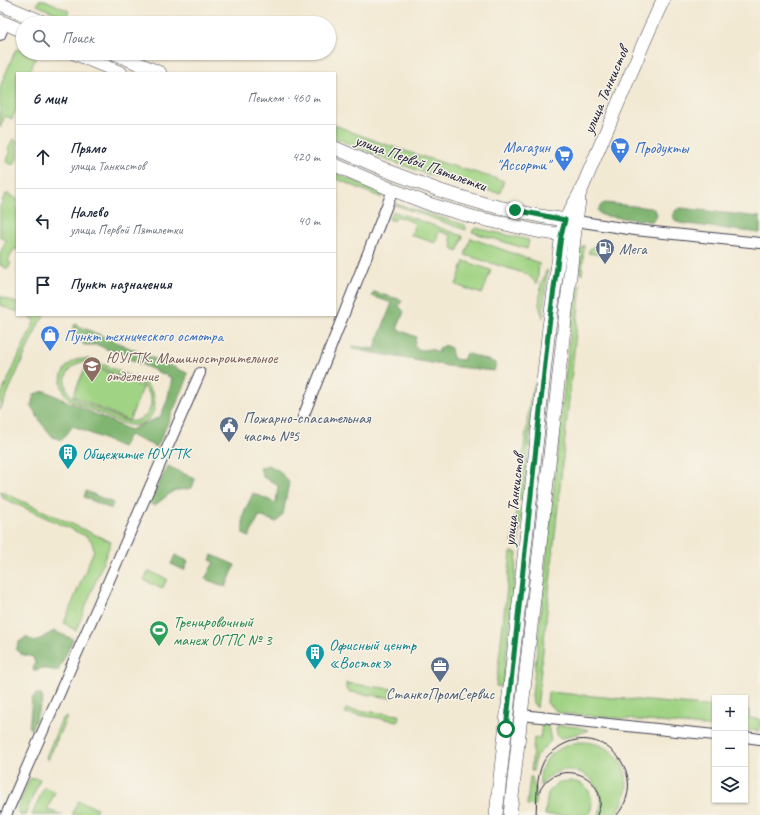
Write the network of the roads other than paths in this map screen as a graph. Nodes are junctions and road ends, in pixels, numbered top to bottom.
1 (663, 0) edge
2 (9, 4) edge
3 (32, 16) edge
4 (2, 26) edge
5 (16, 29) edge
6 (90, 60) edge
7 (130, 60) edge
8 (119, 72) edge
9 (158, 72) edge
10 (336, 148) edge
11 (336, 165) edge
12 (393, 190) junction
13 (571, 221) junction
14 (590, 224) junction
15 (561, 236) junction
16 (574, 237) junction
17 (760, 243) edge
18 (200, 373) dead end
19 (303, 417) dead end
20 (514, 714) junction
21 (712, 734) edge
22 (748, 737) edge
23 (760, 739) edge
24 (6, 815) edge
25 (496, 815) edge
26 (510, 815) edge

1 - 13 main road, улица Танкистов
2 - 3 main road
2 - 4 main road
4 - 5 main road
6 - 8 main road
7 - 9 main road
10 - 13 main road, улица Первой Пятилетки
11 - 12 main road, улица Первой Пятилетки
12 - 15 main road, улица Первой Пятилетки
12 - 19 street
13 - 14 street, улица Первой Пятилетки
13 - 15 main road, улица Танкистов
13 - 16 main road, улица Танкистов
14 - 16 street
14 - 17 street, улица Первой Пятилетки
15 - 16 main road, улица Первой Пятилетки
15 - 20 main road, улица Танкистов
16 - 20 main road, улица Танкистов
18 - 24 street
20 - 21 street
20 - 25 main road, улица Танкистов
20 - 26 main road, улица Танкистов
22 - 23 street

